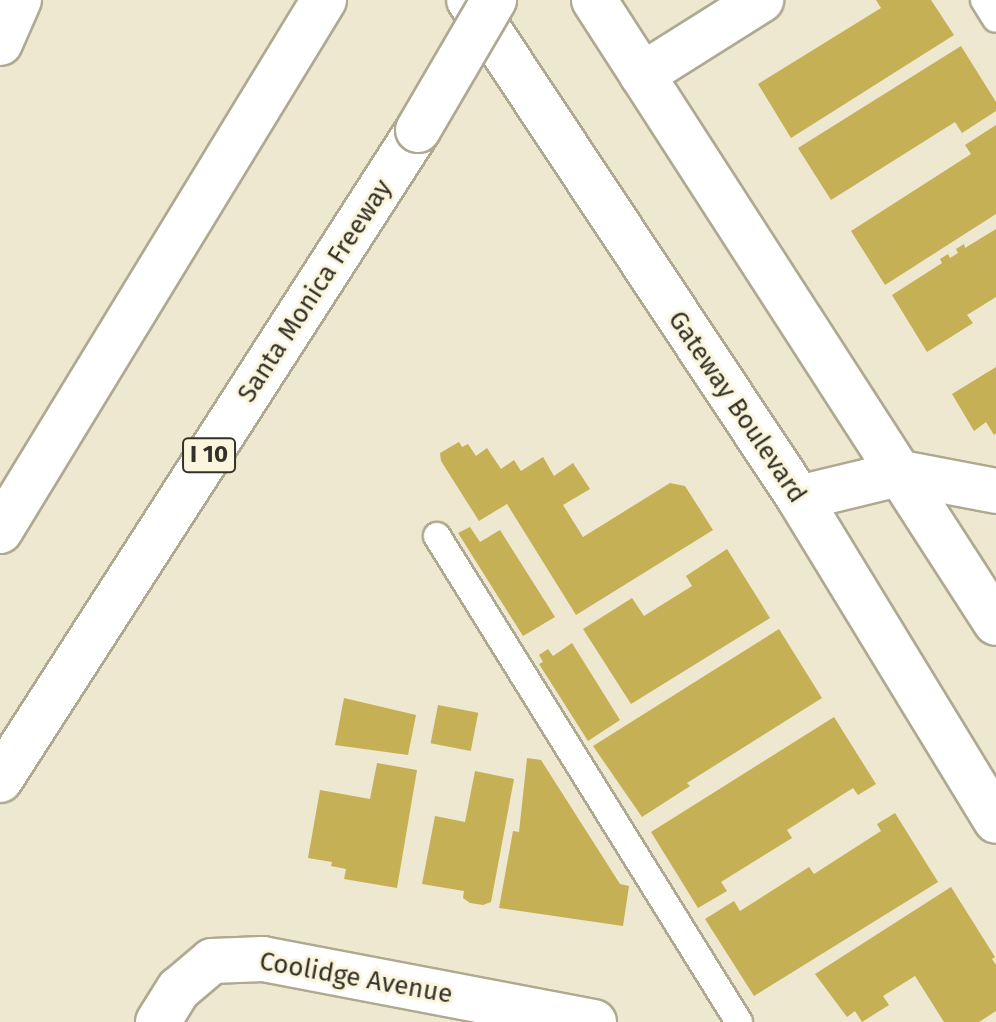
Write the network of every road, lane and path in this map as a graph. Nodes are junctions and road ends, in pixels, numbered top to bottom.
1 (19, 0) edge
2 (324, 0) edge
3 (469, 0) edge
4 (494, 0) edge
5 (594, 0) edge
6 (761, 0) edge
7 (984, 0) edge
8 (996, 19) edge
9 (0, 43) edge
10 (642, 75) junction
11 (902, 473) junction
12 (996, 491) edge
13 (799, 498) junction
14 (0, 531) edge
15 (437, 536) dead end
16 (996, 623) edge
17 (0, 780) edge
18 (996, 821) edge
19 (158, 1022) edge
20 (594, 1022) edge
21 (739, 1022) edge

1 - 9 main road
2 - 14 main road
3 - 13 main road, Gateway Boulevard
4 - 17 main road, Santa Monica Freeway / I 10, bridge
5 - 10 main road
6 - 10 main road
7 - 8 lane
10 - 11 main road
11 - 12 main road
11 - 13 main road
11 - 16 main road
13 - 18 main road, Gateway Boulevard
15 - 21 lane
19 - 20 main road, Coolidge Avenue

